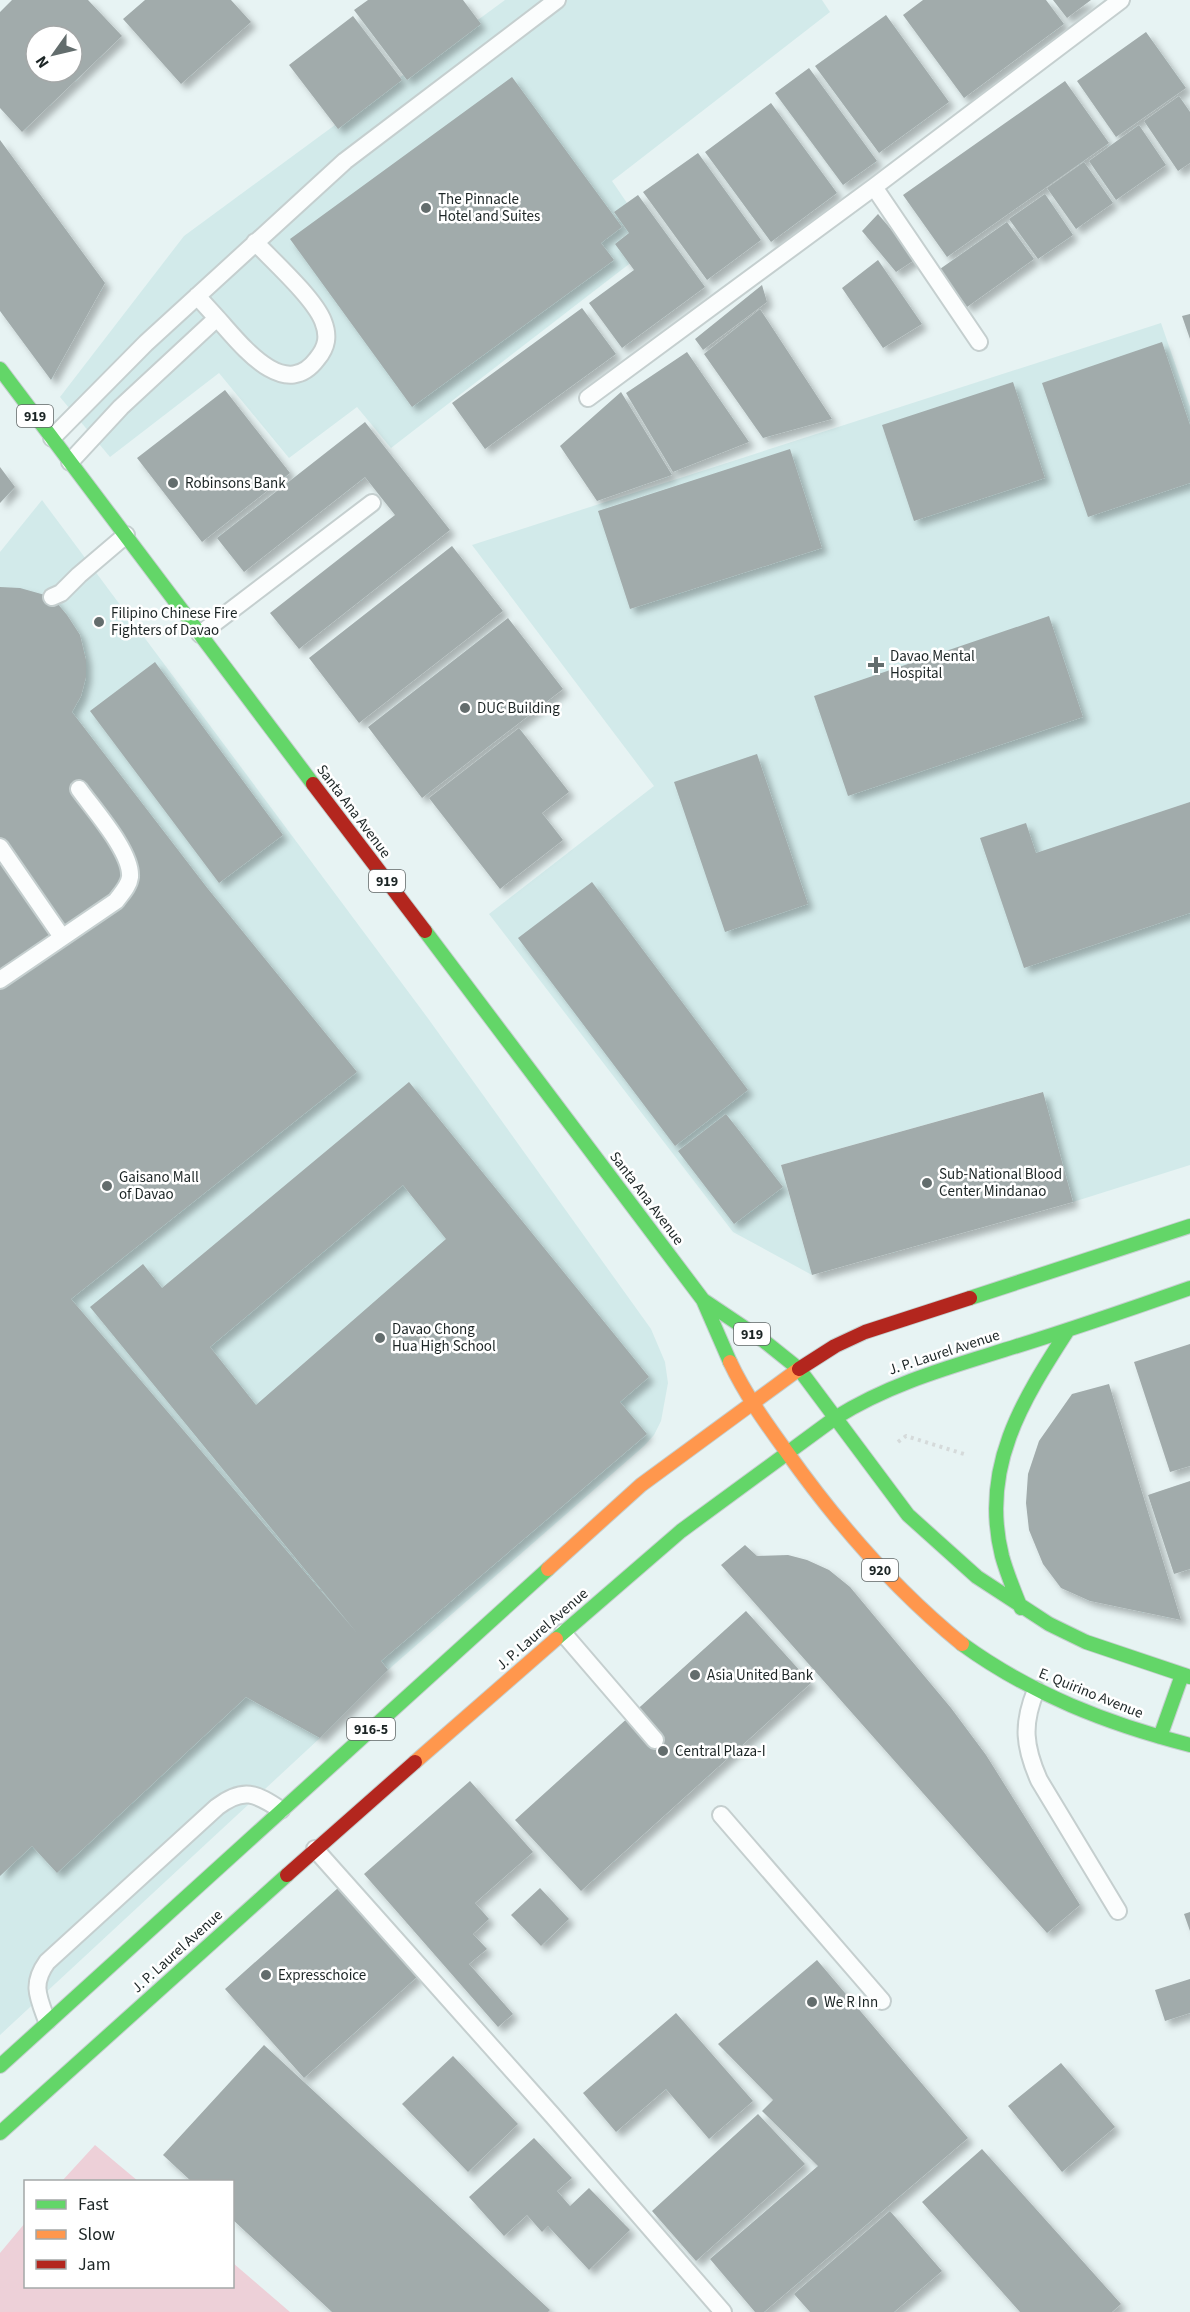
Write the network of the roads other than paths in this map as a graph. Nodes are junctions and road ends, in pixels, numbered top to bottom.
1 (557, 0) edge
2 (1121, 0) edge
3 (874, 187) junction
4 (255, 242) junction
5 (197, 296) junction
6 (217, 318) junction
7 (979, 342) dead end
8 (0, 369) edge
9 (588, 398) dead end
10 (52, 438) junction
11 (70, 462) junction
12 (372, 503) dead end
13 (126, 535) junction
14 (52, 597) dead end
15 (200, 634) junction
16 (79, 789) dead end
17 (0, 847) edge
18 (62, 937) junction
19 (0, 980) edge
20 (1190, 1227) edge
21 (1190, 1288) edge
22 (703, 1300) junction
23 (1068, 1330) junction
24 (799, 1369) junction
25 (752, 1403) junction
26 (835, 1418) junction
27 (787, 1452) junction
28 (1021, 1608) junction
29 (562, 1633) junction
30 (1186, 1676) edge
31 (1036, 1690) junction
32 (1160, 1737) junction
33 (655, 1740) dead end
34 (1190, 1745) edge
35 (281, 1810) junction
36 (722, 1815) dead end
37 (315, 1849) junction
38 (1118, 1911) dead end
39 (882, 2001) dead end
40 (47, 2021) junction
41 (0, 2066) edge
42 (0, 2133) edge
43 (723, 2312) edge

1 - 4 lane
2 - 3 lane
3 - 7 lane
3 - 9 lane
4 - 5 lane
4 - 6 lane
5 - 6 lane
5 - 10 lane
6 - 11 lane
8 - 10 main road, Santa Ana Avenue / 919
10 - 11 main road, Santa Ana Avenue / 919
11 - 13 main road, Santa Ana Avenue / 919
12 - 15 lane
13 - 14 lane
13 - 15 main road, Santa Ana Avenue / 919
15 - 22 main road, Santa Ana Avenue / 919
16 - 18 lane
17 - 18 lane
18 - 19 lane
20 - 24 main road, 916-5
21 - 23 main road, J. P. Laurel Avenue
22 - 24 main road, Santa Ana Avenue / 919
22 - 25 main road, Santa Ana Avenue / 919
23 - 26 main road, J. P. Laurel Avenue
23 - 28 main road
24 - 25 main road, 916-5
24 - 26 main road, 919
25 - 27 main road, 919
25 - 35 main road, 916-5
26 - 27 main road, J. P. Laurel Avenue
26 - 28 main road
27 - 29 main road, J. P. Laurel Avenue
27 - 31 main road, E. Quirino Avenue / 920
28 - 30 main road
29 - 33 lane
29 - 37 main road, J. P. Laurel Avenue
30 - 32 main road
31 - 32 main road, E. Quirino Avenue / 920
31 - 38 lane
32 - 34 main road, E. Quirino Avenue / 920
35 - 40 main road, 916-5
35 - 40 lane
36 - 39 lane
37 - 42 main road, J. P. Laurel Avenue
37 - 43 lane
40 - 41 main road, 916-5

